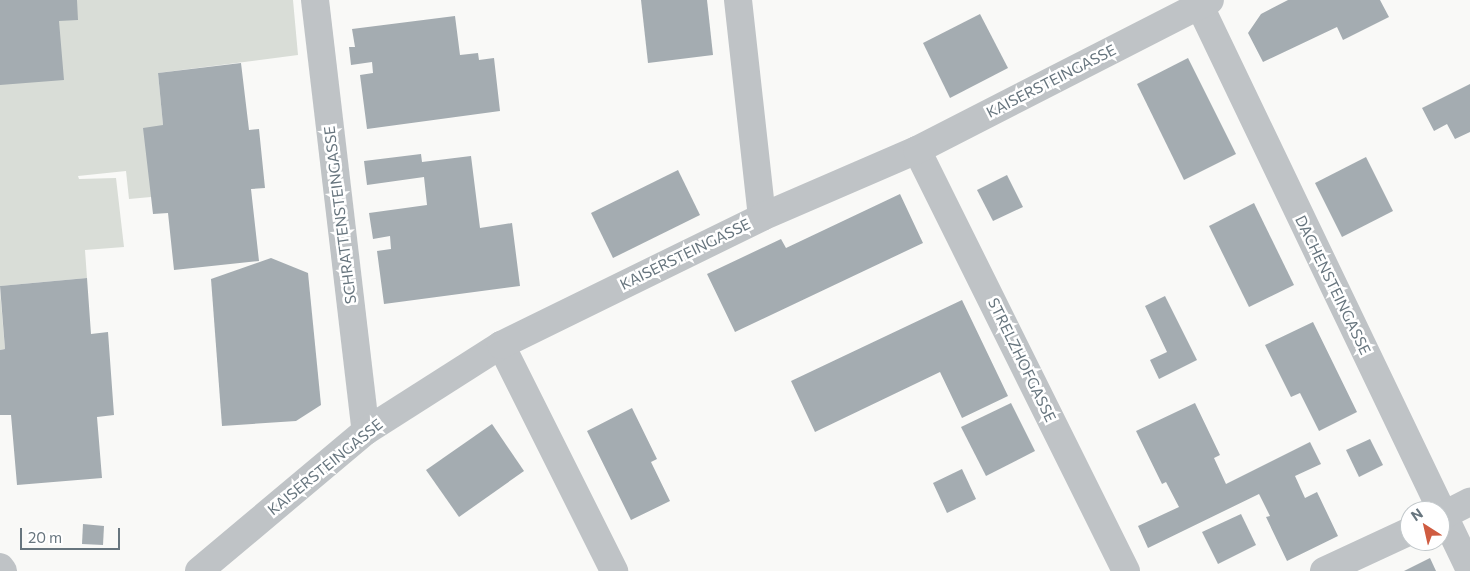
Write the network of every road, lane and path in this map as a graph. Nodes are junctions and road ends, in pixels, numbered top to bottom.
1 (315, 0) edge
2 (738, 0) edge
3 (1202, 2) edge
4 (917, 150) junction
5 (762, 216) junction
6 (501, 345) junction
7 (366, 431) junction
8 (1435, 501) edge
9 (1470, 502) edge
10 (1450, 512) edge
11 (1450, 531) edge
12 (1400, 536) edge
13 (0, 567) edge
14 (1470, 570) edge
15 (3, 571) edge
16 (199, 571) edge
17 (614, 571) edge
18 (1126, 571) edge
19 (1324, 571) edge

1 - 7 street, SCHRATTENSTEINGASSE
2 - 5 street
3 - 4 street, KAISERSTEINGASSE
3 - 8 street, DACHENSTEINGASSE
4 - 5 street, KAISERSTEINGASSE
4 - 18 street, STRELZHOFGASSE
5 - 6 street, KAISERSTEINGASSE
6 - 7 street, KAISERSTEINGASSE
6 - 17 street
7 - 16 street, KAISERSTEINGASSE
9 - 10 street
11 - 14 street, DACHENSTEINGASSE
12 - 19 street
13 - 15 street

